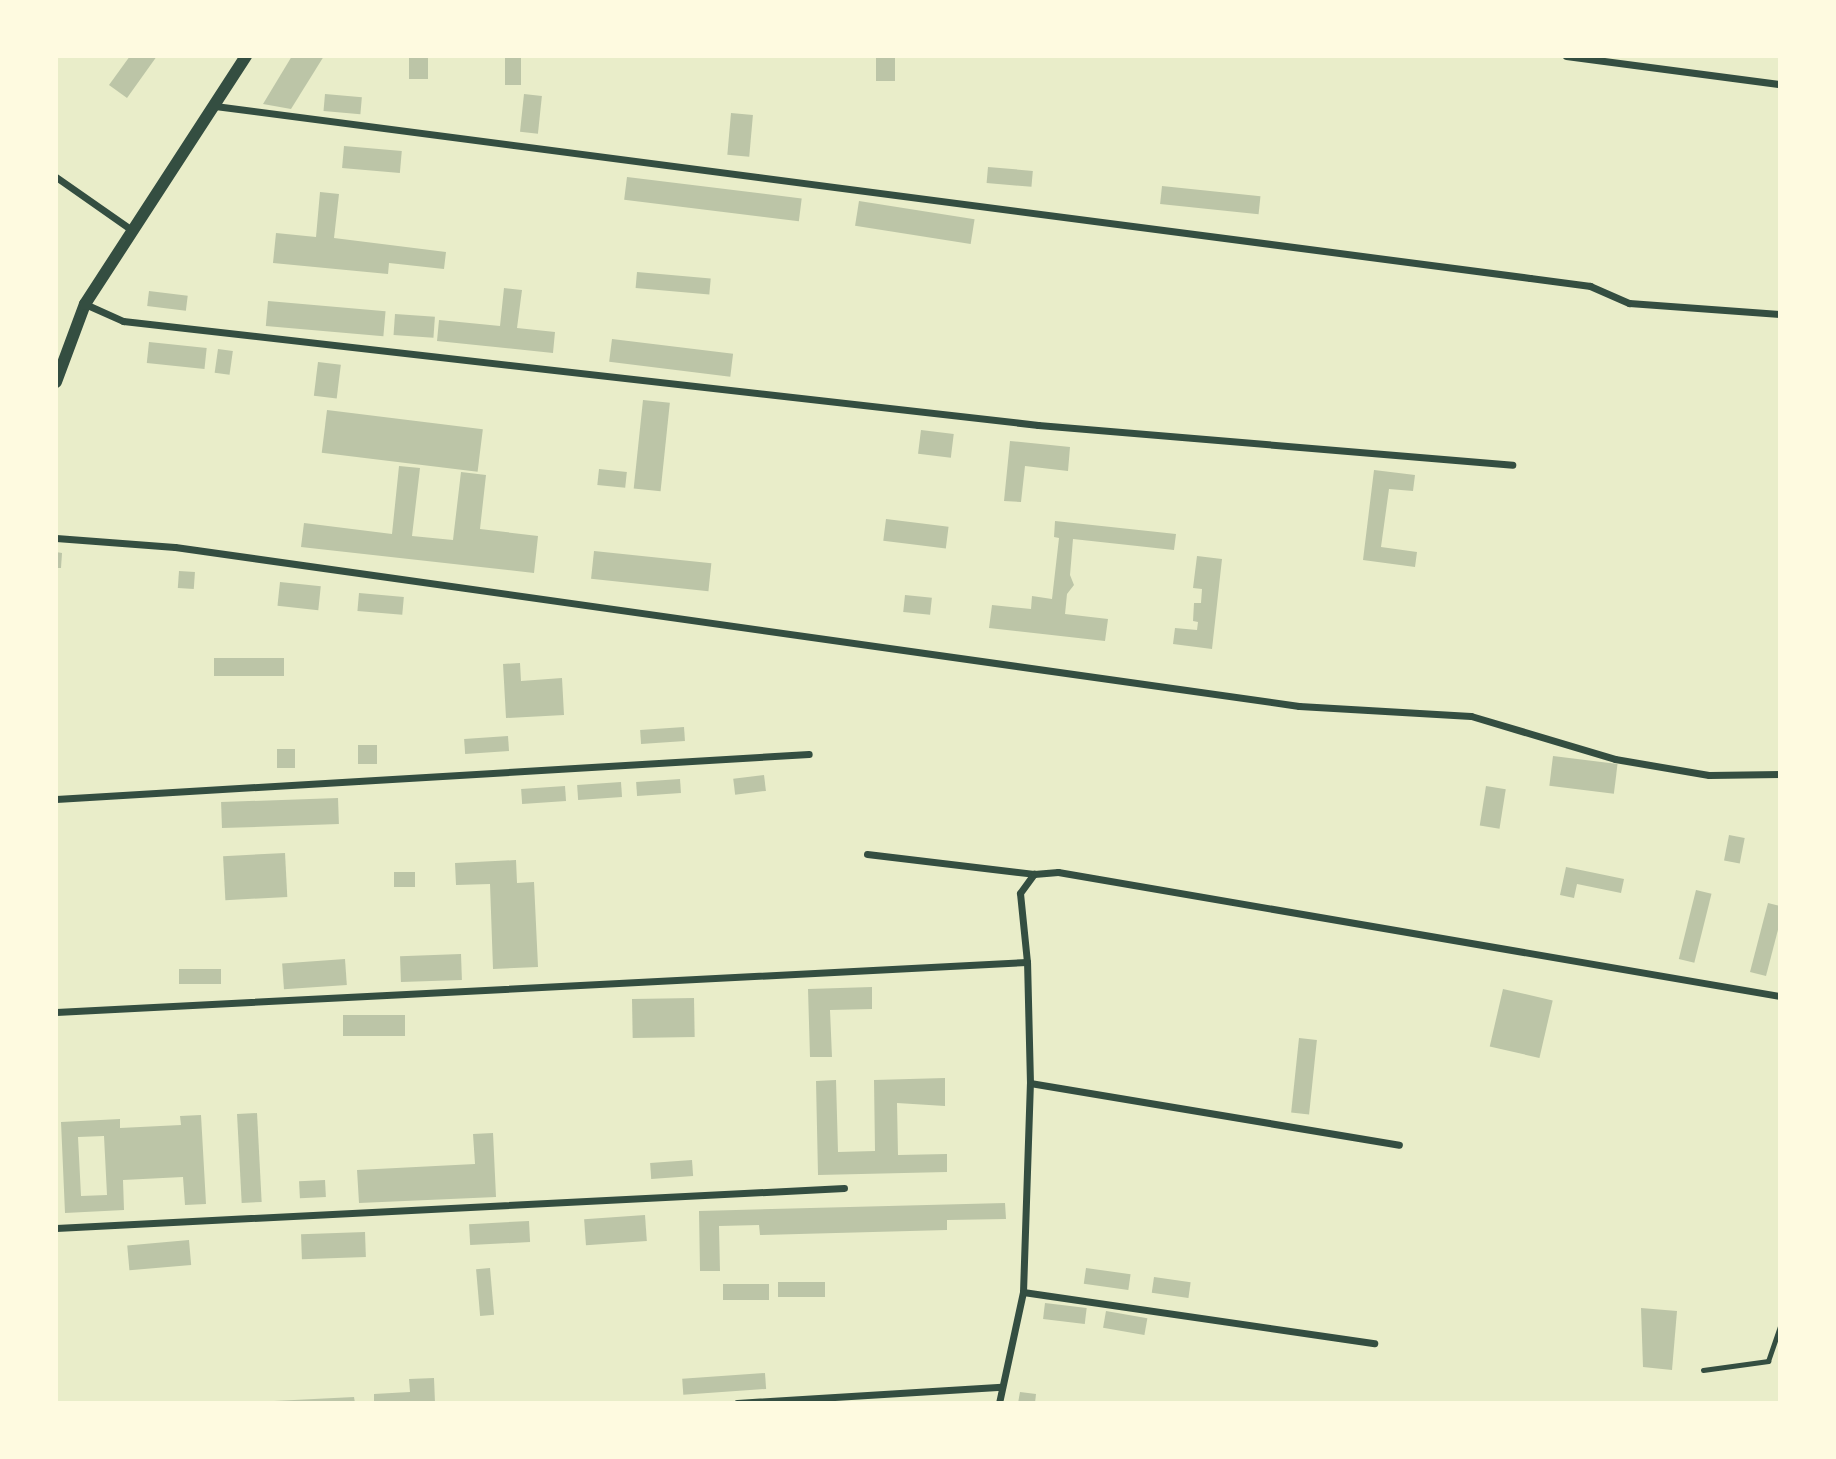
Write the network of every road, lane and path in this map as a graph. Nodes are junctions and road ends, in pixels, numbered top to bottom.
1 (246, 56) edge
2 (1566, 56) edge
3 (1780, 84) edge
4 (215, 106) junction
5 (56, 177) edge
6 (134, 232) junction
7 (85, 304) junction
8 (1780, 314) edge
9 (56, 382) edge
10 (1512, 465) dead end
11 (56, 538) edge
12 (809, 754) dead end
13 (1780, 774) edge
14 (56, 799) edge
15 (867, 854) dead end
16 (1034, 874) junction
17 (1027, 962) junction
18 (1780, 996) edge
19 (56, 1012) edge
20 (1030, 1083) junction
21 (1399, 1145) dead end
22 (844, 1188) dead end
23 (56, 1228) edge
24 (1023, 1292) junction
25 (1780, 1326) edge
26 (1374, 1343) dead end
27 (1703, 1370) dead end
28 (1002, 1387) junction
29 (737, 1403) edge
30 (999, 1403) edge

1 - 4 street
2 - 3 street
4 - 6 street
4 - 8 street
5 - 6 street
6 - 7 street
7 - 9 street
7 - 10 street
11 - 13 street
12 - 14 street
15 - 16 street
16 - 17 street
16 - 18 street
17 - 19 street
17 - 20 street
20 - 21 street
20 - 24 street
22 - 23 street
24 - 26 street
24 - 28 street
25 - 27 lane
28 - 29 street
28 - 30 street

